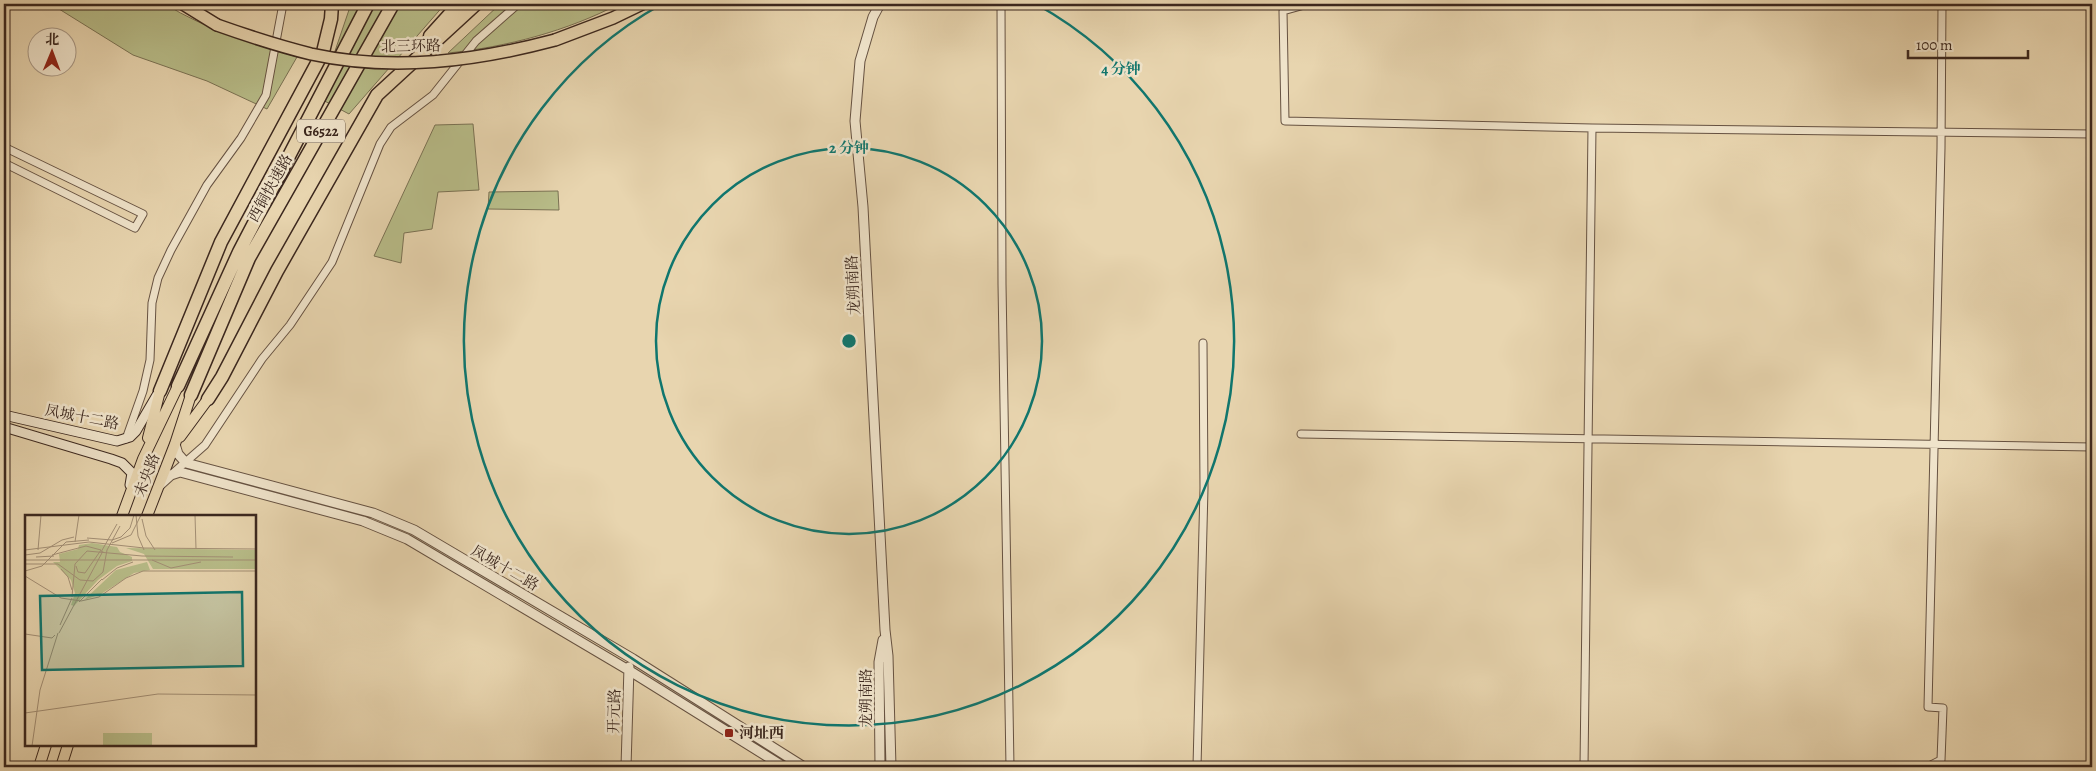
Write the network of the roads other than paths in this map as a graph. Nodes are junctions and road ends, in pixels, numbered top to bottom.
1 (183, 4) edge
2 (283, 4) edge
3 (332, 4) edge
4 (336, 4) edge
5 (368, 4) edge
6 (393, 4) edge
7 (459, 4) edge
8 (476, 4) edge
9 (518, 4) edge
10 (642, 4) edge
11 (880, 4) edge
12 (1001, 4) edge
13 (1308, 4) edge
14 (1942, 4) edge
15 (331, 19) junction
16 (377, 96) junction
17 (1592, 128) junction
18 (1941, 132) junction
19 (2092, 134) edge
20 (4, 147) edge
21 (4, 164) edge
22 (1202, 343) dead end
23 (178, 386) joint
24 (160, 391) junction
25 (191, 395) joint
26 (208, 399) joint
27 (4, 415) edge
28 (4, 427) edge
29 (1301, 434) dead end
30 (126, 439) junction
31 (1588, 439) junction
32 (175, 444) junction
33 (1934, 445) junction
34 (2092, 447) edge
35 (143, 459) junction
36 (186, 463) junction
37 (171, 475) junction
38 (158, 487) junction
39 (126, 503) junction
40 (122, 515) edge
41 (147, 515) edge
42 (885, 630) junction
43 (629, 657) junction
44 (630, 671) junction
45 (46, 746) edge
46 (68, 746) edge
47 (880, 758) junction
48 (39, 767) edge
49 (61, 767) edge
50 (626, 767) edge
51 (784, 767) edge
52 (804, 767) edge
53 (876, 767) edge
54 (880, 767) edge
55 (891, 767) edge
56 (1010, 767) edge
57 (1197, 767) edge
58 (1584, 767) edge
59 (1927, 767) edge

1 - 10 highway, 北三环路, bridge
2 - 30 street
3 - 15 highway
4 - 15 highway
5 - 23 highway, 西铜快速路 / G6522
6 - 25 highway, 西铜快速路 / G6522
7 - 16 highway
8 - 16 highway
9 - 36 street
11 - 42 street, 龙朔南路
12 - 56 street
13 - 17 street
14 - 18 street
15 - 24 highway
16 - 26 highway
17 - 18 street
17 - 31 street
18 - 19 street
18 - 33 street
20 - 21 street
22 - 57 street
23 - 35 main road
24 - 30 street, 凤城十二路
24 - 35 main road
25 - 32 main road
26 - 32 main road
27 - 30 street, 凤城十二路
28 - 39 street, 凤城十二路
29 - 31 street
31 - 33 street
31 - 58 street
32 - 36 street
32 - 38 main road, 未央路
33 - 34 street
33 - 59 street
35 - 39 main road, 未央路
36 - 37 street
36 - 43 street, 凤城十二路
37 - 38 street
37 - 44 street, 凤城十二路
38 - 41 main road, 未央路
39 - 40 main road, 未央路
42 - 47 street, 龙朔南路
42 - 55 street, 龙朔南路
43 - 44 street, 开元路
43 - 52 street, 凤城十二路
44 - 50 street, 开元路
44 - 51 street, 凤城十二路
45 - 48 main road
46 - 49 main road
47 - 53 street
47 - 54 street, 龙朔南路

